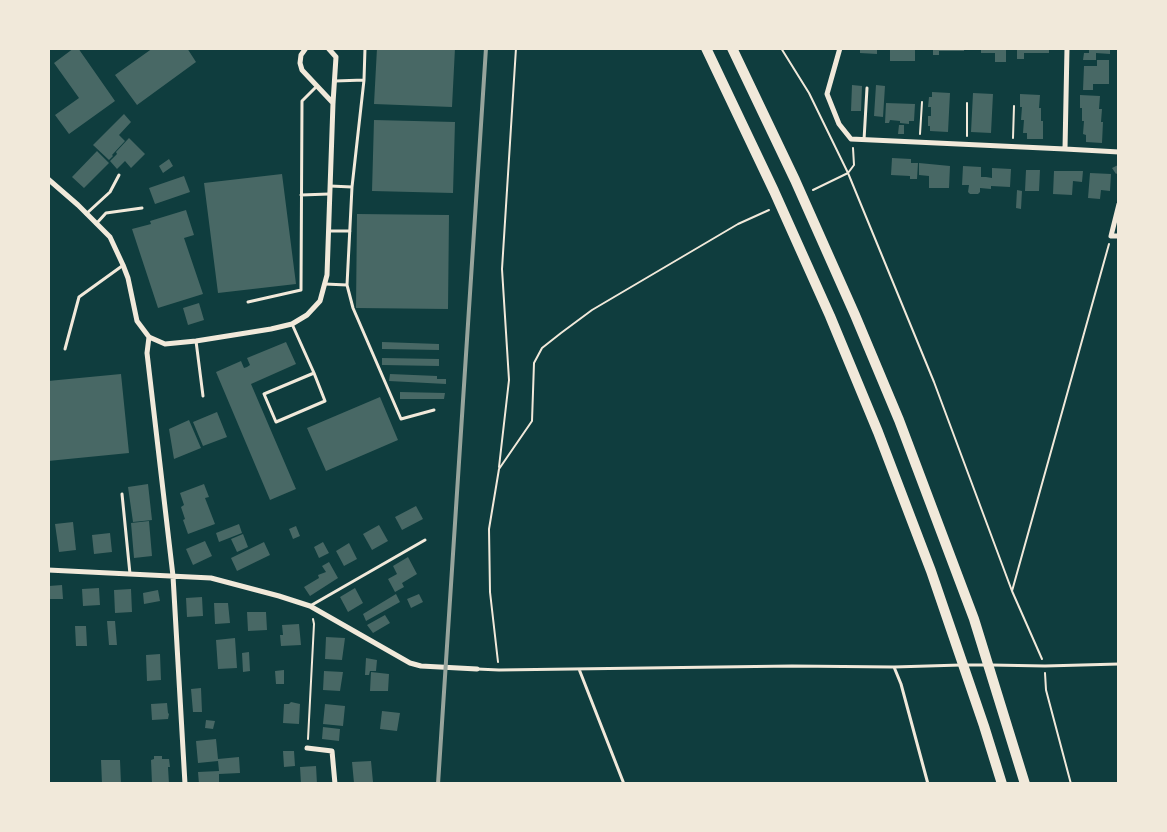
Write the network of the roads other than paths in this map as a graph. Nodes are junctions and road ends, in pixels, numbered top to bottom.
1 (306, 48) edge
2 (328, 48) edge
3 (364, 48) edge
4 (706, 48) edge
5 (732, 48) edge
6 (840, 48) edge
7 (1067, 48) edge
8 (335, 81) junction
9 (364, 81) junction
10 (317, 86) junction
11 (867, 88) dead end
12 (333, 104) junction
13 (864, 140) junction
14 (1065, 150) junction
15 (1119, 152) edge
16 (119, 175) dead end
17 (48, 179) edge
18 (330, 186) junction
19 (352, 187) junction
20 (301, 195) junction
21 (330, 195) junction
22 (1119, 204) edge
23 (142, 208) dead end
24 (86, 214) junction
25 (96, 224) junction
26 (329, 231) junction
27 (350, 231) junction
28 (1119, 236) edge
29 (123, 265) junction
30 (325, 284) junction
31 (347, 285) junction
32 (248, 302) dead end
33 (292, 324) junction
34 (149, 337) junction
35 (196, 341) junction
36 (65, 349) dead end
37 (314, 373) junction
38 (203, 396) dead end
39 (434, 410) dead end
40 (122, 494) dead end
41 (425, 540) dead end
42 (48, 570) edge
43 (130, 574) junction
44 (173, 576) junction
45 (310, 606) junction
46 (1119, 664) edge
47 (894, 667) junction
48 (477, 669) joint
49 (579, 669) junction
50 (307, 748) road end
51 (185, 784) edge
52 (335, 784) edge
53 (624, 784) edge
54 (928, 784) edge
55 (1002, 784) edge
56 (1025, 784) edge

1 - 10 street
2 - 8 street
3 - 9 lane
4 - 55 highway
5 - 56 highway
6 - 13 street
7 - 14 street
8 - 9 lane
8 - 12 street
9 - 19 lane
10 - 12 street
10 - 20 lane
11 - 13 lane
12 - 18 street
13 - 14 street
14 - 15 street
16 - 24 lane
17 - 24 street
18 - 19 lane
18 - 21 street
19 - 27 lane
20 - 21 lane
20 - 32 lane
21 - 26 street
22 - 28 street
23 - 25 lane
24 - 25 street
25 - 29 street
26 - 27 lane
26 - 30 street
27 - 31 lane
29 - 34 street
29 - 36 lane
30 - 31 lane
30 - 33 street
31 - 39 lane
33 - 35 street
33 - 37 lane
34 - 35 street
34 - 44 street
35 - 38 lane
37 - 37 lane
40 - 43 lane
41 - 45 lane
42 - 43 street
43 - 44 street
44 - 45 street
44 - 51 street
45 - 48 street
46 - 47 lane
47 - 49 lane
47 - 54 lane
48 - 49 lane
49 - 53 lane
50 - 52 street

